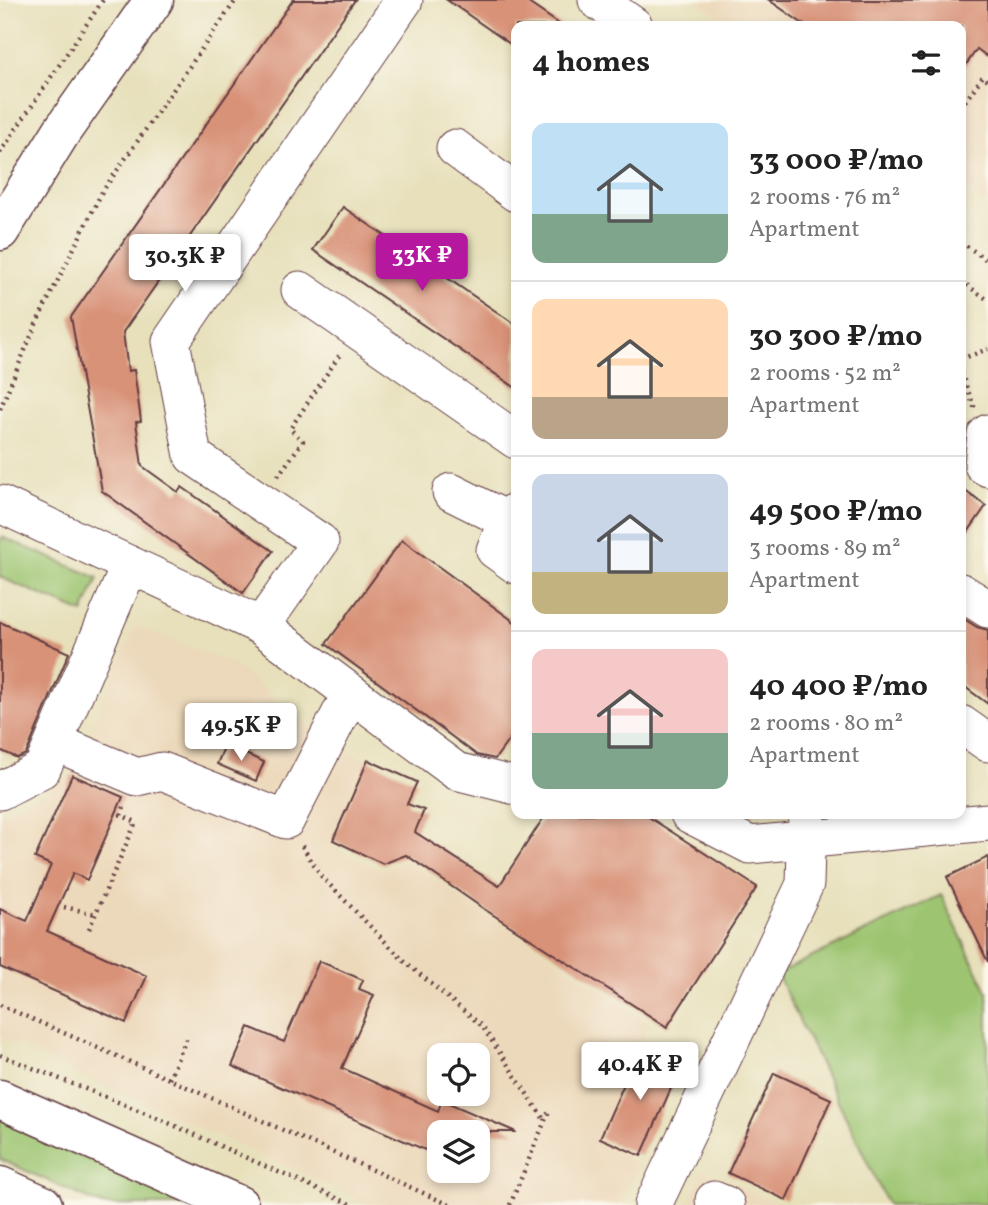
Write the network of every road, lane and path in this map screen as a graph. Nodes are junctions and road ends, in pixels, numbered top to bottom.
1 (103, 0) edge
2 (154, 0) edge
3 (236, 0) edge
4 (404, 0) edge
5 (988, 80) edge
6 (966, 100) edge
7 (455, 148) dead end
8 (0, 153) edge
9 (511, 189) edge
10 (0, 232) edge
11 (966, 246) edge
12 (988, 261) edge
13 (966, 285) edge
14 (300, 290) dead end
15 (988, 300) edge
16 (357, 330) junction
17 (988, 349) edge
18 (966, 357) edge
19 (0, 409) edge
20 (988, 433) edge
21 (511, 437) edge
22 (988, 468) edge
23 (451, 492) dead end
24 (260, 502) junction
25 (0, 503) edge
26 (511, 516) edge
27 (511, 561) edge
28 (130, 565) junction
29 (966, 595) edge
30 (988, 609) edge
31 (261, 625) junction
32 (351, 693) junction
33 (966, 728) edge
34 (54, 742) junction
35 (988, 743) edge
36 (137, 777) junction
37 (511, 785) edge
38 (0, 791) edge
39 (699, 819) edge
40 (286, 820) junction
41 (988, 822) edge
42 (806, 827) edge
43 (64, 907) dead end
44 (96, 914) junction
45 (89, 929) dead end
46 (0, 1005) edge
47 (187, 1037) dead end
48 (0, 1055) edge
49 (169, 1079) junction
50 (0, 1099) edge
51 (549, 1111) dead end
52 (545, 1121) junction
53 (0, 1186) edge
54 (43, 1205) edge
55 (239, 1205) edge
56 (352, 1205) edge
57 (450, 1205) edge
58 (510, 1205) edge
59 (653, 1205) edge

1 - 8 path
2 - 10 main road
3 - 19 path
4 - 24 lane
5 - 6 path
7 - 9 lane
11 - 12 path
13 - 15 path
14 - 16 lane
16 - 21 lane
16 - 24 path
17 - 18 path
20 - 22 lane
23 - 26 lane
24 - 31 lane
25 - 28 lane
26 - 27 lane
28 - 31 lane
28 - 34 lane
29 - 30 lane
31 - 32 lane
32 - 37 lane
32 - 40 lane
33 - 35 lane
34 - 36 lane
34 - 38 lane
36 - 40 lane
36 - 44 path
39 - 42 lane
40 - 52 path
41 - 42 lane
42 - 59 lane
43 - 44 path
44 - 45 path
46 - 49 path
47 - 49 path
48 - 56 path
49 - 57 path
50 - 55 main road
51 - 52 path
52 - 58 path
53 - 54 main road

